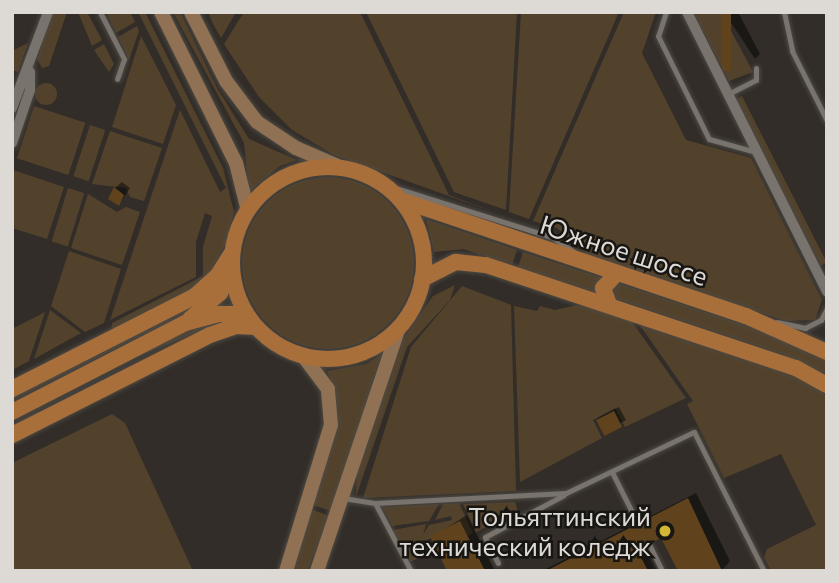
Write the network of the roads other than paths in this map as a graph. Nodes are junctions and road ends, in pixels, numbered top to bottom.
1 (48, 12) edge
2 (100, 12) edge
3 (161, 12) edge
4 (191, 12) edge
5 (666, 12) edge
6 (687, 12) edge
7 (784, 12) edge
8 (756, 68) dead end
9 (30, 70) junction
10 (117, 79) dead end
11 (728, 94) junction
12 (12, 108) edge
13 (827, 121) edge
14 (12, 143) edge
15 (757, 152) junction
16 (345, 169) junction
17 (386, 185) junction
18 (404, 201) junction
19 (248, 211) junction
20 (234, 248) junction
21 (232, 266) junction
22 (600, 269) junction
23 (616, 274) junction
24 (422, 279) junction
25 (827, 292) edge
26 (609, 304) junction
27 (827, 308) edge
28 (246, 314) junction
29 (746, 316) junction
30 (186, 323) junction
31 (256, 327) junction
32 (399, 328) junction
33 (827, 352) edge
34 (304, 357) junction
35 (827, 384) edge
36 (12, 389) edge
37 (12, 412) edge
38 (12, 435) edge
39 (612, 472) junction
40 (566, 494) junction
41 (342, 497) junction
42 (374, 503) junction
43 (638, 524) dead end
44 (649, 544) dead end
45 (498, 563) dead end
46 (286, 571) edge
47 (317, 571) edge
48 (411, 571) edge
49 (662, 571) edge
50 (764, 571) edge

1 - 9 street
2 - 10 lane
3 - 19 main road
4 - 16 main road
5 - 15 lane
6 - 11 street
7 - 13 lane
8 - 11 lane
9 - 12 street
9 - 14 street
11 - 15 street
15 - 25 street
16 - 17 main road
16 - 19 main road
17 - 18 main road
17 - 22 lane
18 - 22 main road, Южное шоссе
18 - 24 main road
19 - 20 main road
20 - 21 main road
20 - 36 main road
21 - 28 main road
21 - 30 main road
22 - 23 main road, Южное шоссе
23 - 26 main road
23 - 29 main road, Южное шоссе
24 - 26 main road
24 - 32 main road
26 - 35 main road
27 - 29 lane
28 - 30 main road
28 - 31 main road
29 - 33 main road, Южное шоссе
30 - 37 main road
31 - 34 main road
31 - 38 main road
32 - 34 main road
32 - 41 main road
34 - 46 main road
39 - 40 lane
39 - 43 lane
39 - 50 lane
40 - 42 lane
40 - 45 lane
41 - 42 lane
41 - 47 main road
42 - 48 lane
44 - 49 lane

